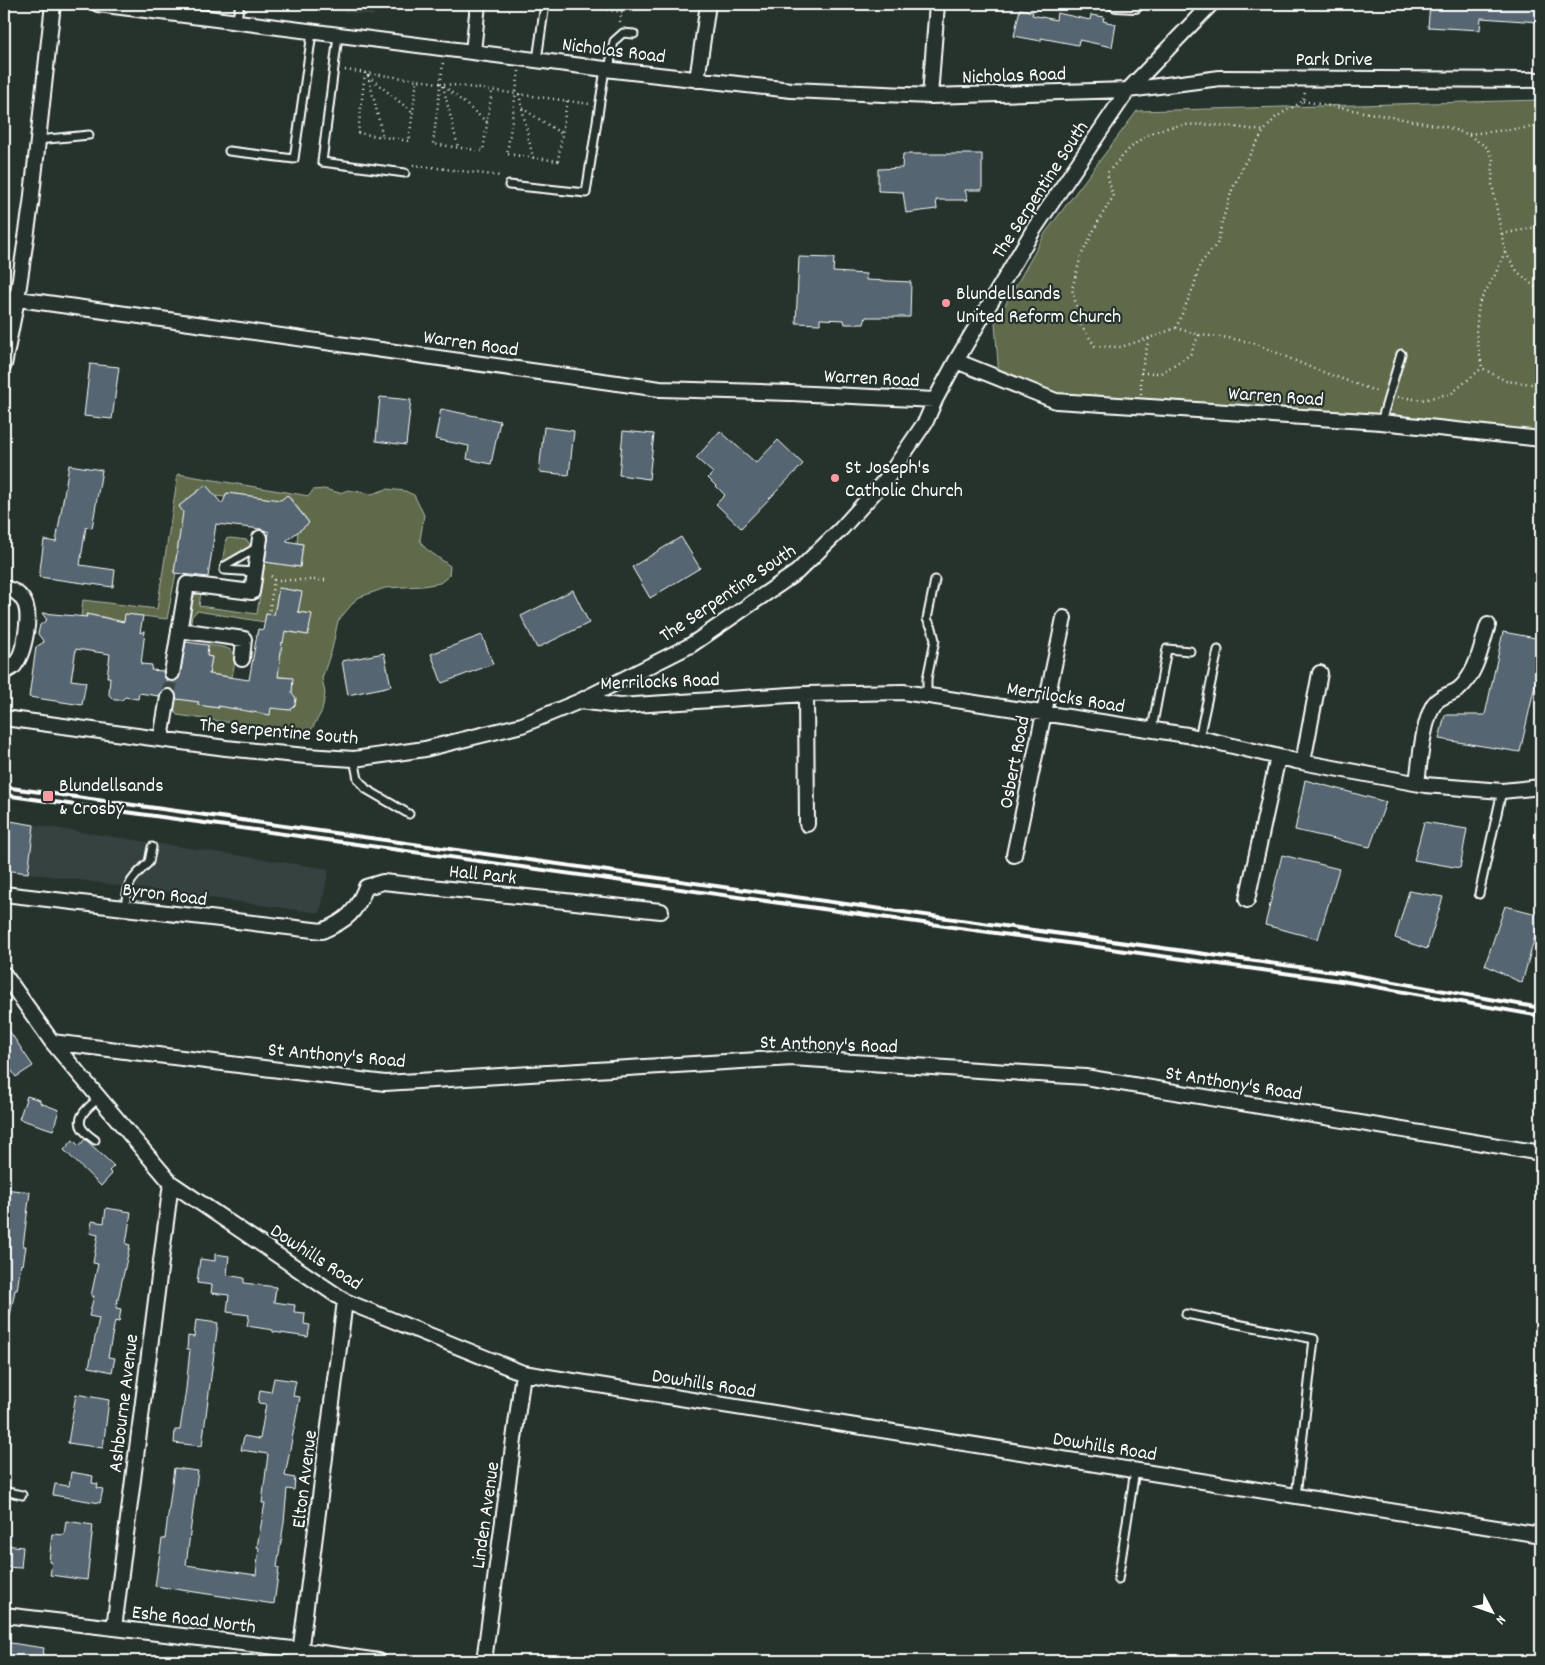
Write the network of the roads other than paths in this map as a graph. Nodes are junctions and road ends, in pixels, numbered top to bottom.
1 (53, 4) edge
2 (98, 4) edge
3 (240, 4) edge
4 (478, 4) edge
5 (545, 4) edge
6 (708, 4) edge
7 (937, 4) edge
8 (1116, 4) edge
9 (1211, 4) edge
10 (1135, 5) dead end
11 (236, 22) junction
12 (312, 33) junction
13 (634, 34) dead end
14 (338, 36) junction
15 (473, 52) junction
16 (536, 60) junction
17 (607, 70) junction
18 (697, 80) junction
19 (1541, 80) edge
20 (1128, 90) junction
21 (930, 96) junction
22 (89, 135) dead end
23 (38, 140) junction
24 (229, 151) dead end
25 (405, 173) road end
26 (510, 185) road end
27 (11, 298) edge
28 (1401, 354) dead end
29 (956, 361) junction
30 (4, 365) edge
31 (935, 400) junction
32 (1381, 422) junction
33 (1541, 439) edge
34 (259, 542) joint
35 (255, 572) junction
36 (935, 580) dead end
37 (4, 588) edge
38 (1064, 618) dead end
39 (1488, 625) dead end
40 (179, 630) junction
41 (1218, 650) dead end
42 (1190, 651) dead end
43 (242, 659) dead end
44 (4, 672) edge
45 (172, 673) tunnel mouth
46 (1320, 674) dead end
47 (806, 694) junction
48 (927, 696) junction
49 (168, 697) tunnel mouth
50 (580, 701) junction
51 (1044, 713) junction
52 (4, 718) edge
53 (1152, 729) junction
54 (1200, 738) junction
55 (161, 739) junction
56 (1278, 756) junction
57 (354, 759) junction
58 (1303, 762) junction
59 (1417, 783) junction
60 (1541, 787) edge
61 (1502, 791) junction
62 (409, 814) dead end
63 (807, 824) dead end
64 (152, 847) dead end
65 (1014, 855) dead end
66 (4, 894) edge
67 (1479, 894) dead end
68 (1248, 900) dead end
69 (125, 908) junction
70 (661, 912) dead end
71 (322, 931) joint
72 (4, 974) edge
73 (52, 1042) junction
74 (99, 1098) junction
75 (95, 1140) dead end
76 (1541, 1153) edge
77 (171, 1183) junction
78 (345, 1301) junction
79 (1186, 1314) dead end
80 (523, 1373) junction
81 (1135, 1470) junction
82 (4, 1491) edge
83 (22, 1495) dead end
84 (1296, 1496) junction
85 (1541, 1535) edge
86 (1118, 1580) dead end
87 (4, 1615) edge
88 (114, 1628) junction
89 (300, 1656) edge
90 (380, 1661) edge
91 (484, 1661) edge

1 - 23 street
2 - 11 street, Nicholas Road
3 - 11 lane
4 - 15 street
5 - 16 lane
6 - 18 street
7 - 21 street
8 - 10 street
9 - 20 street, The Serpentine South
11 - 12 street, Nicholas Road
12 - 14 street, Nicholas Road
12 - 24 lane
13 - 17 lane
14 - 15 street, Nicholas Road
14 - 25 lane
15 - 16 street, Nicholas Road
16 - 17 street, Nicholas Road
17 - 18 street, Nicholas Road
17 - 26 lane
18 - 21 street, Nicholas Road
19 - 20 street, Park Drive
20 - 21 street, Nicholas Road
20 - 29 street, The Serpentine South
22 - 23 lane
23 - 27 street
27 - 30 street
27 - 31 street, Warren Road
28 - 32 lane
29 - 31 street, The Serpentine South
29 - 32 street, Warren Road
31 - 50 street, The Serpentine South
32 - 33 street, Warren Road
34 - 35 street
34 - 35 lane
35 - 40 street
36 - 48 lane
37 - 44 street
38 - 51 street, Osbert Road
39 - 59 street
40 - 43 street
40 - 45 street
41 - 54 lane
42 - 53 lane
46 - 58 street
47 - 48 street, Merrilocks Road
47 - 50 street, Merrilocks Road
47 - 63 street
48 - 51 street, Merrilocks Road
49 - 55 street
50 - 57 street, The Serpentine South
51 - 53 street, Merrilocks Road
51 - 65 street, Osbert Road
52 - 55 street, The Serpentine South
53 - 54 street, Merrilocks Road
54 - 56 street, Merrilocks Road
55 - 57 street, The Serpentine South
56 - 58 street, Merrilocks Road
56 - 68 street
57 - 62 lane
58 - 59 street, Merrilocks Road
59 - 61 street, Merrilocks Road
60 - 61 street, Merrilocks Road
61 - 67 lane
64 - 69 lane
66 - 69 street, Byron Road
69 - 71 street, Byron Road
70 - 71 street, Hall Park
72 - 73 street, Dowhills Road
73 - 74 street, Dowhills Road
73 - 76 street, St Anthony's Road
74 - 75 lane
74 - 77 street, Dowhills Road
77 - 78 street, Dowhills Road
77 - 88 street, Ashbourne Avenue
78 - 80 street, Dowhills Road
78 - 89 street, Elton Avenue
79 - 84 lane
80 - 81 street, Dowhills Road
80 - 91 street, Linden Avenue
81 - 84 street, Dowhills Road
81 - 86 lane
82 - 83 lane
84 - 85 street, Dowhills Road
87 - 88 street, Eshe Road North
88 - 89 street, Eshe Road North
89 - 90 street, Eshe Road North

